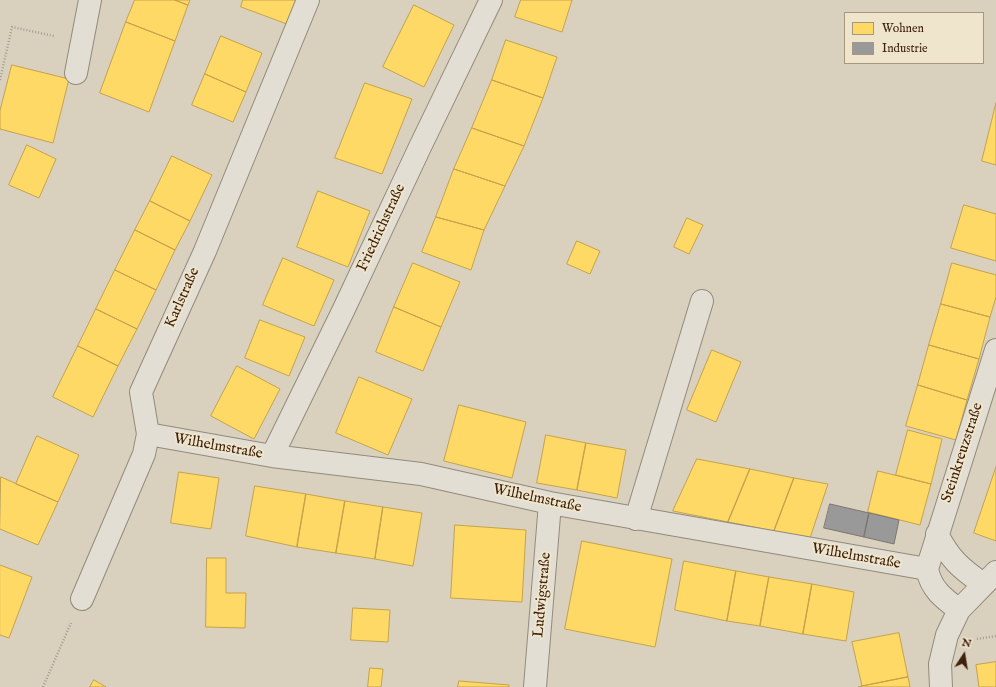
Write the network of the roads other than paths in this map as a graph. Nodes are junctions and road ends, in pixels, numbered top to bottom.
1 (90, 0) edge
2 (308, 0) edge
3 (491, 0) edge
4 (76, 73) dead end
5 (702, 301) dead end
6 (996, 350) edge
7 (148, 434) junction
8 (272, 456) junction
9 (550, 503) junction
10 (636, 518) junction
11 (937, 534) junction
12 (927, 569) junction
13 (990, 578) edge
14 (82, 599) road end
15 (959, 610) junction
16 (536, 687) edge
17 (941, 687) edge

1 - 4 street
2 - 7 street, Karlstraße
3 - 8 street, Friedrichstraße
5 - 10 street
6 - 11 street, Steinkreuzstraße
7 - 8 street, Wilhelmstraße
7 - 14 street, Karlstraße
8 - 9 street, Wilhelmstraße
9 - 10 street, Wilhelmstraße
9 - 16 street, Ludwigstraße
10 - 12 street, Wilhelmstraße
11 - 12 street, Steinkreuzstraße
11 - 13 street
12 - 15 street
13 - 15 street
15 - 17 street

